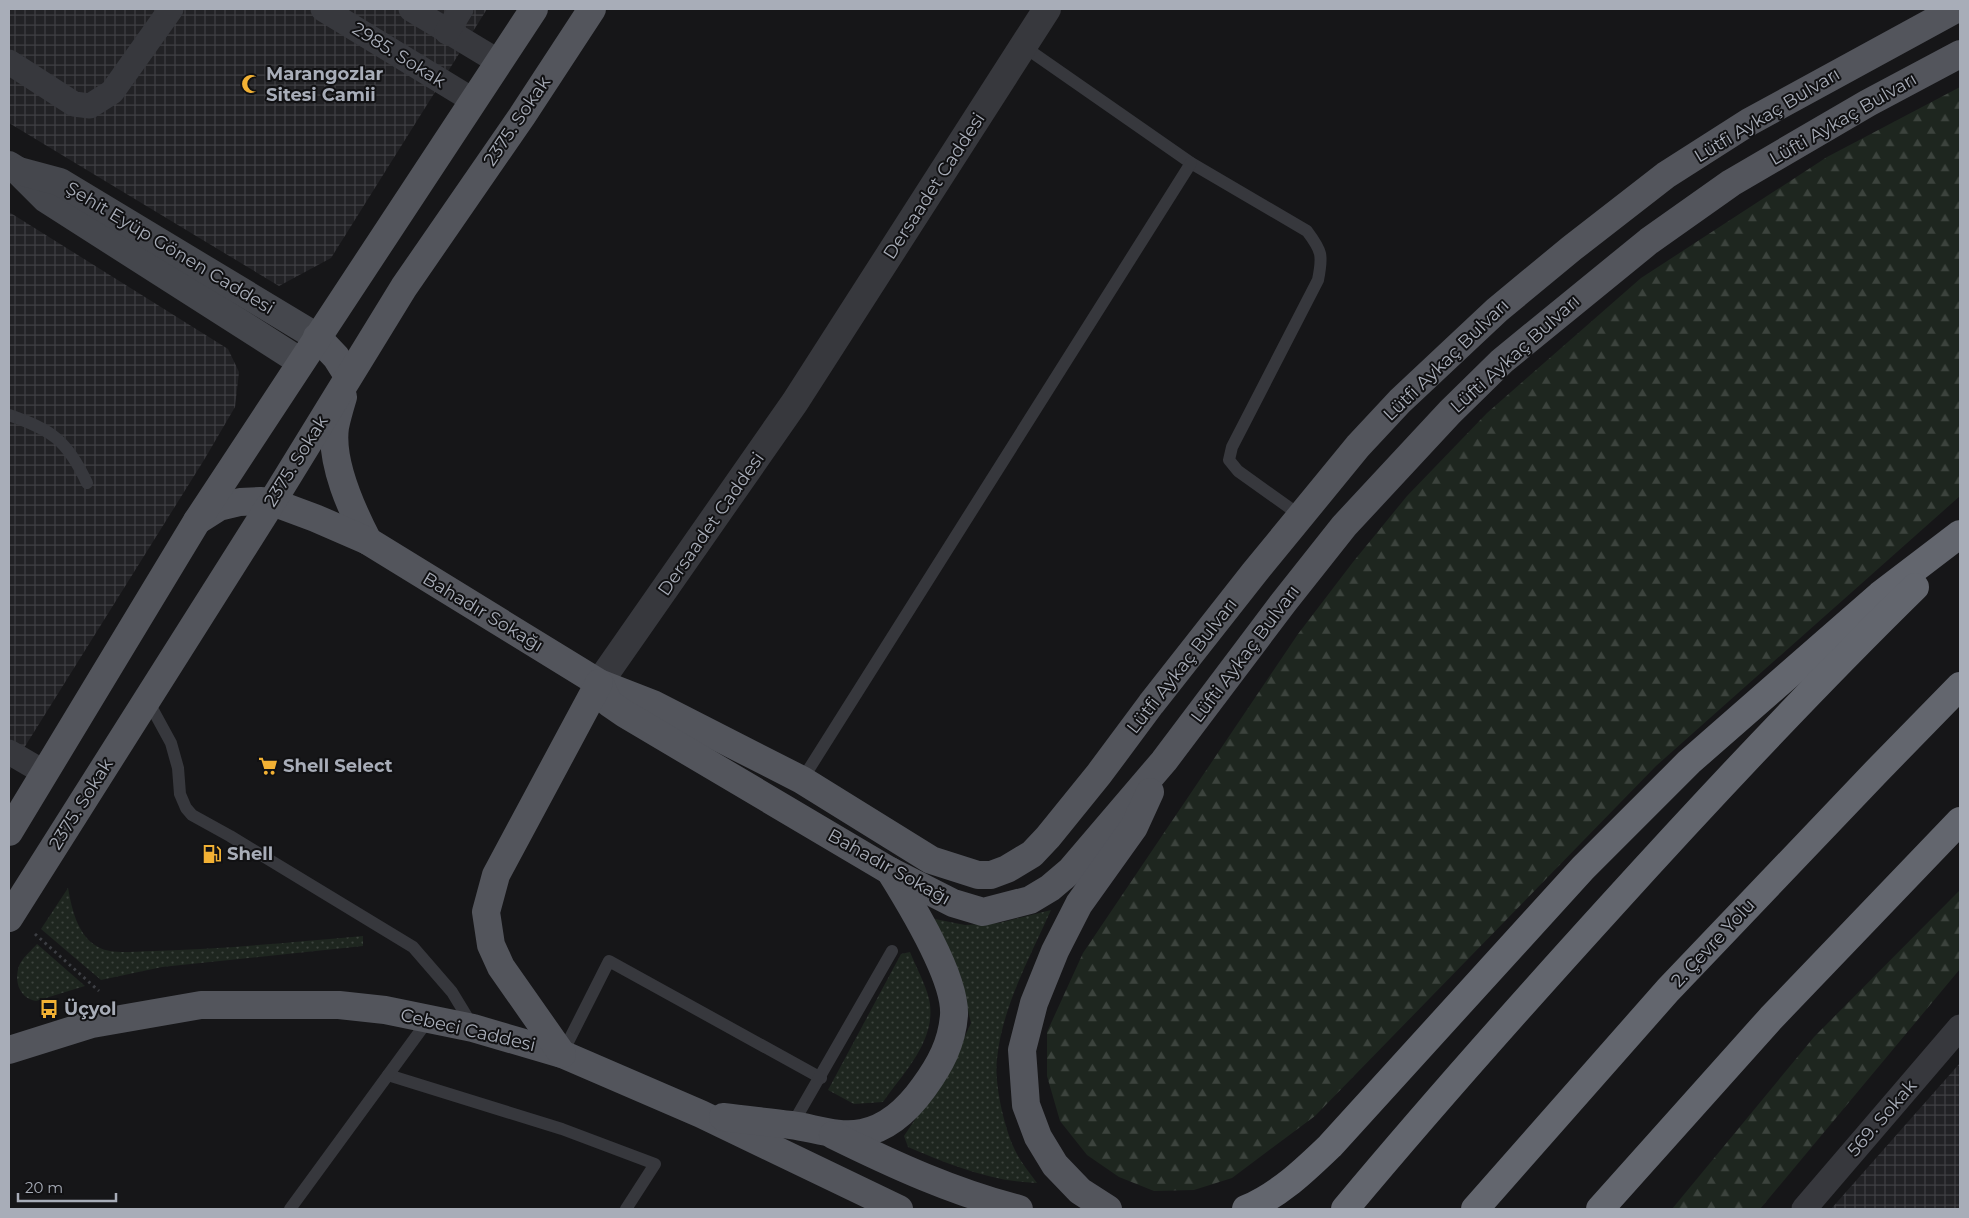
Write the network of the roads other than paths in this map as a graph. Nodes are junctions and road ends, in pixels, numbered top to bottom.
1 (171, 9) edge
2 (324, 9) edge
3 (411, 9) edge
4 (461, 9) edge
5 (534, 9) edge
6 (592, 9) edge
7 (1047, 9) edge
8 (1956, 9) edge
9 (447, 32) junction
10 (1024, 46) junction
11 (1960, 54) edge
12 (9, 62) edge
13 (500, 62) junction
14 (474, 101) junction
15 (1191, 163) junction
16 (13, 168) edge
17 (318, 337) junction
18 (301, 362) junction
19 (348, 376) junction
20 (9, 415) edge
21 (87, 483) dead end
22 (272, 502) junction
23 (1301, 516) junction
24 (197, 521) junction
25 (1960, 534) edge
26 (368, 541) junction
27 (1960, 542) edge
28 (599, 683) junction
29 (1960, 686) edge
30 (146, 699) junction
31 (9, 752) edge
32 (1164, 761) junction
33 (45, 773) junction
34 (802, 780) junction
35 (13, 814) edge
36 (1960, 821) edge
37 (1048, 837) joint
38 (890, 871) junction
39 (10, 916) edge
40 (892, 951) dead end
41 (429, 1019) junction
42 (1960, 1027) edge
43 (474, 1028) junction
44 (9, 1032) edge
45 (45, 1038) junction
46 (9, 1050) edge
47 (562, 1054) junction
48 (388, 1076) junction
49 (821, 1078) junction
50 (701, 1114) junction
51 (792, 1125) junction
52 (829, 1133) junction
53 (889, 1208) edge
54 (290, 1209) edge
55 (626, 1209) edge
56 (1019, 1209) edge
57 (1108, 1209) edge
58 (1246, 1209) edge
59 (1345, 1209) edge
60 (1476, 1209) edge
61 (1600, 1209) edge
62 (1804, 1209) edge

1 - 12 street
2 - 14 street, 2985. Sokak
3 - 9 street
4 - 9 street
5 - 13 main road
6 - 19 main road, 2375. Sokak
7 - 10 street, Dersaadet Caddesi
8 - 23 main road, Lütfi Aykaç Bulvarı
9 - 13 street
10 - 15 lane
10 - 28 street, Dersaadet Caddesi
11 - 32 main road, Lüfti Aykaç Bulvarı
13 - 14 main road
14 - 17 main road
15 - 23 lane
15 - 34 lane
16 - 17 main road, Şehit Eyüp Gönen Caddesi
16 - 18 main road, Şehit Eyüp Gönen Caddesi
17 - 18 main road
17 - 19 main road
18 - 19 main road
18 - 24 main road
19 - 22 main road, 2375. Sokak
19 - 26 main road
20 - 21 lane
22 - 24 main road
22 - 26 main road, Bahadır Sokağı
22 - 30 main road, 2375. Sokak
23 - 37 main road, Lütfi Aykaç Bulvarı
24 - 33 main road
25 - 58 highway
26 - 28 main road, Bahadır Sokağı
27 - 59 highway
28 - 34 main road, Bahadır Sokağı
28 - 38 main road, Bahadır Sokağı
28 - 47 main road, Dersaadet Caddesi
29 - 60 highway, 2. Çevre Yolu
30 - 39 main road, 2375. Sokak
30 - 43 lane
31 - 33 street
32 - 38 main road, Bahadır Sokağı
32 - 57 main road
33 - 35 main road
34 - 37 main road, Bahadır Sokağı
36 - 61 highway
38 - 52 main road
40 - 49 lane
41 - 43 main road, Cebeci Caddesi
41 - 45 main road, Cebeci Caddesi
41 - 48 lane
42 - 62 street, 569. Sokak
43 - 47 main road, Cebeci Caddesi
44 - 45 main road
45 - 46 main road, Cebeci Caddesi
47 - 49 lane
47 - 50 main road, Cebeci Caddesi
48 - 54 lane
48 - 55 lane
49 - 51 lane
50 - 51 main road
50 - 53 main road, Cebeci Caddesi
51 - 52 main road
52 - 56 main road

